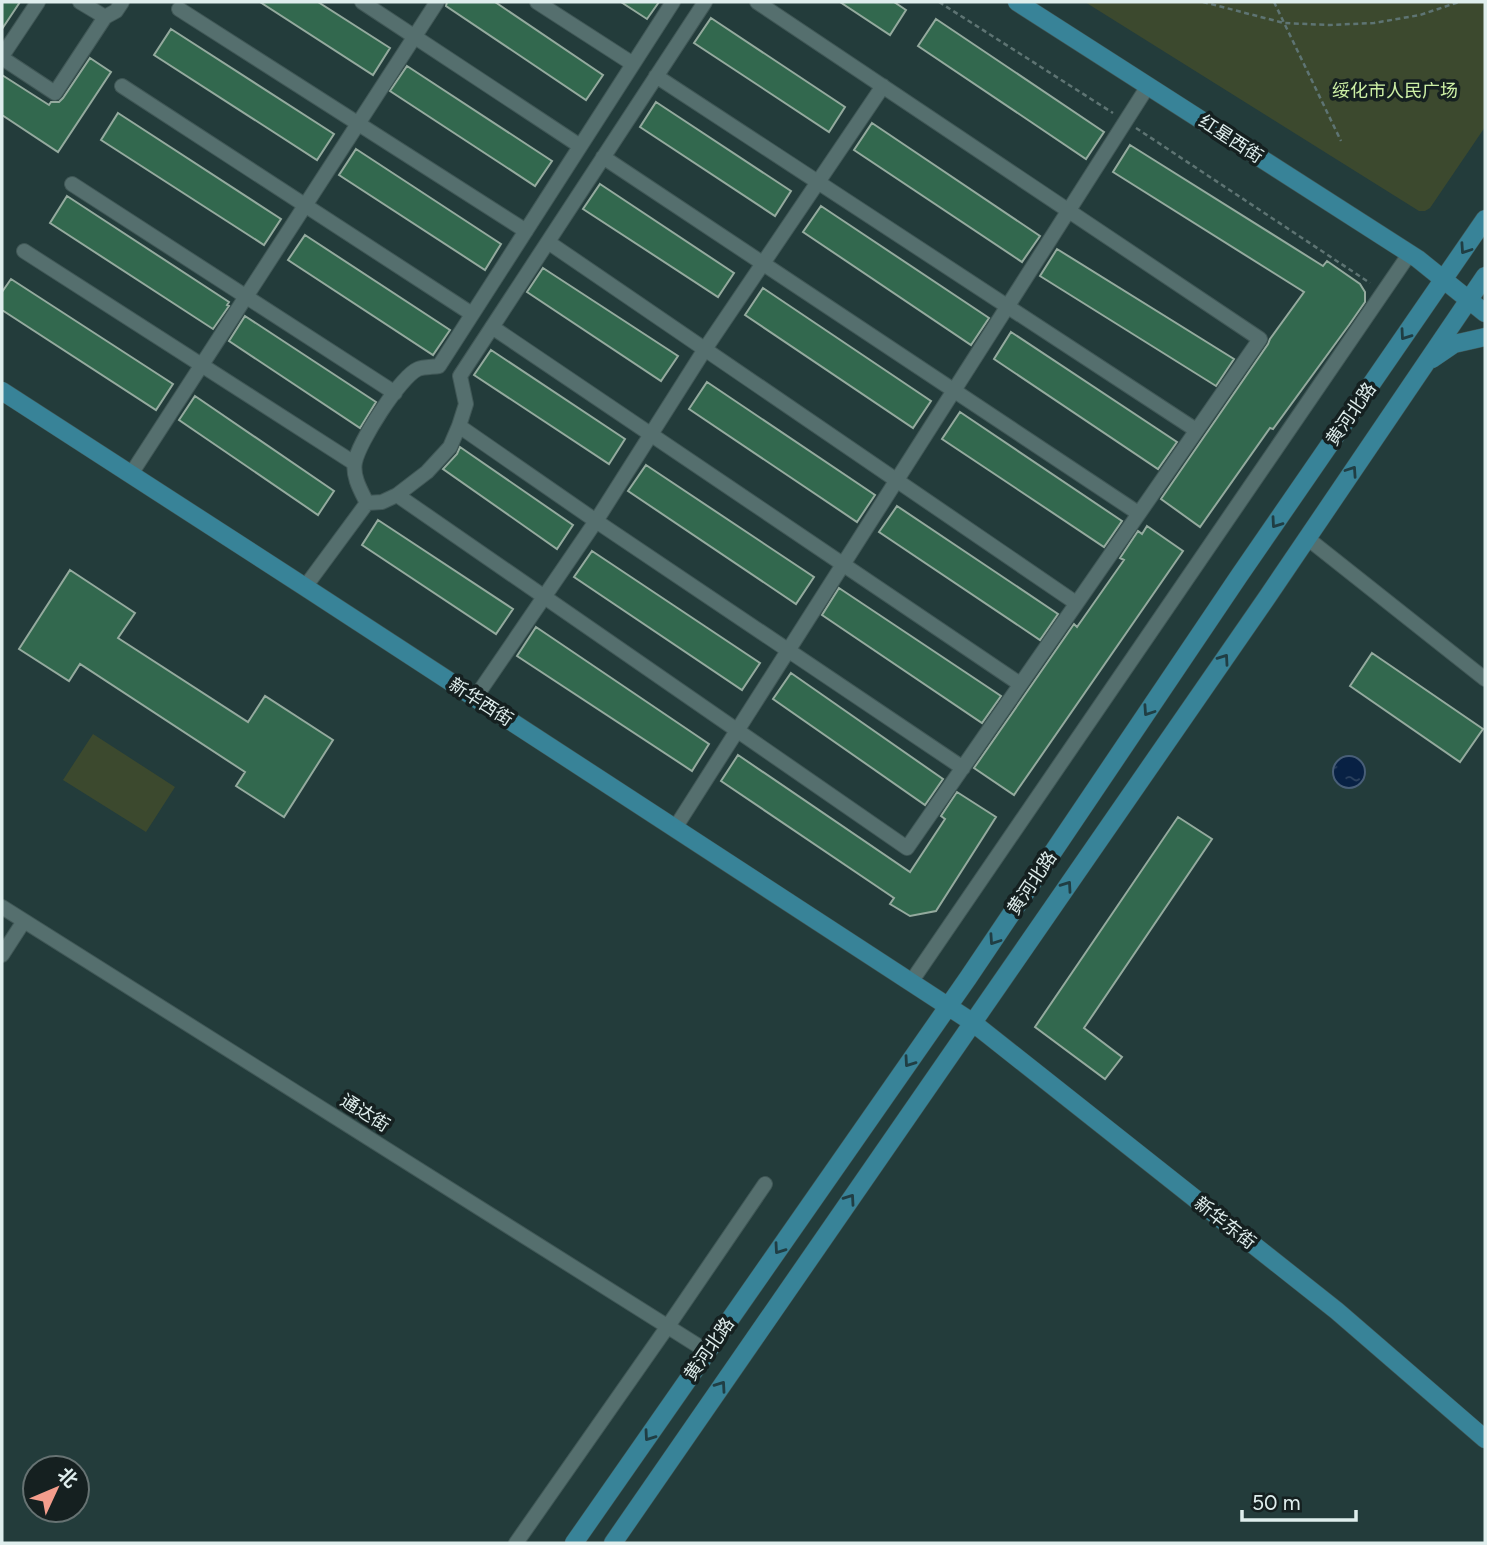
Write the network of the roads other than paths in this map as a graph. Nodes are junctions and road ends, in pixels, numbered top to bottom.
1 (38, 2) edge
2 (80, 2) edge
3 (122, 2) edge
4 (362, 2) edge
5 (437, 2) edge
6 (537, 2) edge
7 (673, 2) edge
8 (705, 2) edge
9 (757, 2) edge
10 (1017, 2) edge
11 (179, 9) dead end
12 (105, 17) junction
13 (415, 36) junction
14 (2, 57) edge
15 (633, 64) junction
16 (656, 76) junction
17 (122, 86) dead end
18 (883, 86) junction
19 (1148, 86) junction
20 (358, 124) junction
21 (580, 146) junction
22 (603, 157) junction
23 (72, 184) dead end
24 (817, 184) junction
25 (305, 206) junction
26 (1069, 211) junction
27 (1485, 219) edge
28 (526, 231) junction
29 (548, 242) junction
30 (23, 251) dead end
31 (1410, 253) junction
32 (764, 265) junction
33 (1485, 276) edge
34 (1444, 279) junction
35 (246, 296) junction
36 (1468, 300) junction
37 (1007, 307) junction
38 (1485, 313) edge
39 (472, 314) junction
40 (492, 327) junction
41 (1485, 337) edge
42 (705, 349) junction
43 (201, 365) junction
44 (439, 366) junction
45 (1421, 368) junction
46 (460, 376) junction
47 (2, 391) edge
48 (954, 391) junction
49 (395, 393) junction
50 (459, 426) junction
51 (1196, 430) junction
52 (651, 435) junction
53 (354, 463) junction
54 (131, 474) junction
55 (897, 480) junction
56 (397, 495) junction
57 (367, 503) junction
58 (1138, 513) junction
59 (596, 521) junction
60 (1307, 538) junction
61 (842, 565) junction
62 (305, 587) junction
63 (545, 598) junction
64 (1076, 603) junction
65 (788, 650) junction
66 (1485, 679) edge
67 (1020, 684) junction
68 (475, 698) junction
69 (737, 730) junction
70 (963, 768) junction
71 (675, 828) junction
72 (2, 907) edge
73 (24, 921) junction
74 (2, 955) edge
75 (911, 982) junction
76 (960, 1014) junction
77 (765, 1184) dead end
78 (668, 1326) junction
79 (708, 1352) junction
80 (1485, 1439) edge
81 (516, 1543) edge
82 (574, 1543) edge
83 (613, 1543) edge

1 - 14 street
2 - 12 street
3 - 12 street
4 - 13 street
5 - 13 street
6 - 15 street
7 - 15 street
8 - 16 street
9 - 18 street
10 - 19 main road, 红星西街
11 - 20 street
12 - 14 street
13 - 20 street
13 - 21 street
15 - 21 street
16 - 22 street
16 - 24 street
17 - 25 street
18 - 24 street
18 - 26 street
19 - 26 street
19 - 31 main road, 红星西街
20 - 25 street
20 - 28 street
21 - 28 street
22 - 29 street
22 - 32 street
23 - 35 street
24 - 32 street
24 - 37 street
25 - 35 street
25 - 39 street
26 - 37 street
26 - 51 street
27 -> 34 main road, 黄河北路
28 - 39 street
29 - 40 street
29 - 42 street
30 - 43 street
31 - 34 main road, 红星西街
31 - 75 street
32 - 42 street
32 - 48 street
33 - 36 main road, 黄河北路
34 - 36 main road, 红星西街
34 -> 76 main road, 黄河北路
35 - 43 street
35 - 49 street
36 - 38 main road, 红星西街
36 - 45 main road, 黄河北路
37 - 48 street
37 - 51 street
39 - 44 street
40 - 46 street
40 - 52 street
41 - 45 main road
42 - 52 street
42 - 55 street
43 - 53 street
43 - 54 street
44 - 46 street
44 - 49 street
60 -> 45 main road, 黄河北路
46 - 50 street
47 - 54 main road, 新华西街
48 - 55 street
48 - 58 street
49 - 53 street
50 - 56 street
50 - 59 street
51 - 58 street
52 - 59 street
52 - 61 street
53 - 57 street
54 - 62 main road, 新华西街
55 - 61 street
55 - 64 street
56 - 57 street
56 - 63 street
57 - 62 street
58 - 64 street
59 - 63 street
59 - 65 street
60 - 66 street
76 -> 60 main road, 黄河北路
61 - 65 street
61 - 67 street
62 - 68 main road, 新华西街
63 - 68 street
63 - 69 street
64 - 67 street
65 - 69 street
65 - 70 street
67 - 70 street
68 - 71 main road, 新华西街
69 - 70 street
69 - 71 street
71 - 75 main road, 新华西街
72 - 73 street, 通达街
73 - 74 street
73 - 78 street, 通达街
75 - 76 main road, 新华西街
76 -> 79 main road, 黄河北路
76 - 80 main road, 新华东街
83 -> 76 main road, 黄河北路
77 - 78 street
78 - 79 street, 通达街
78 - 81 street
79 -> 82 main road, 黄河北路

